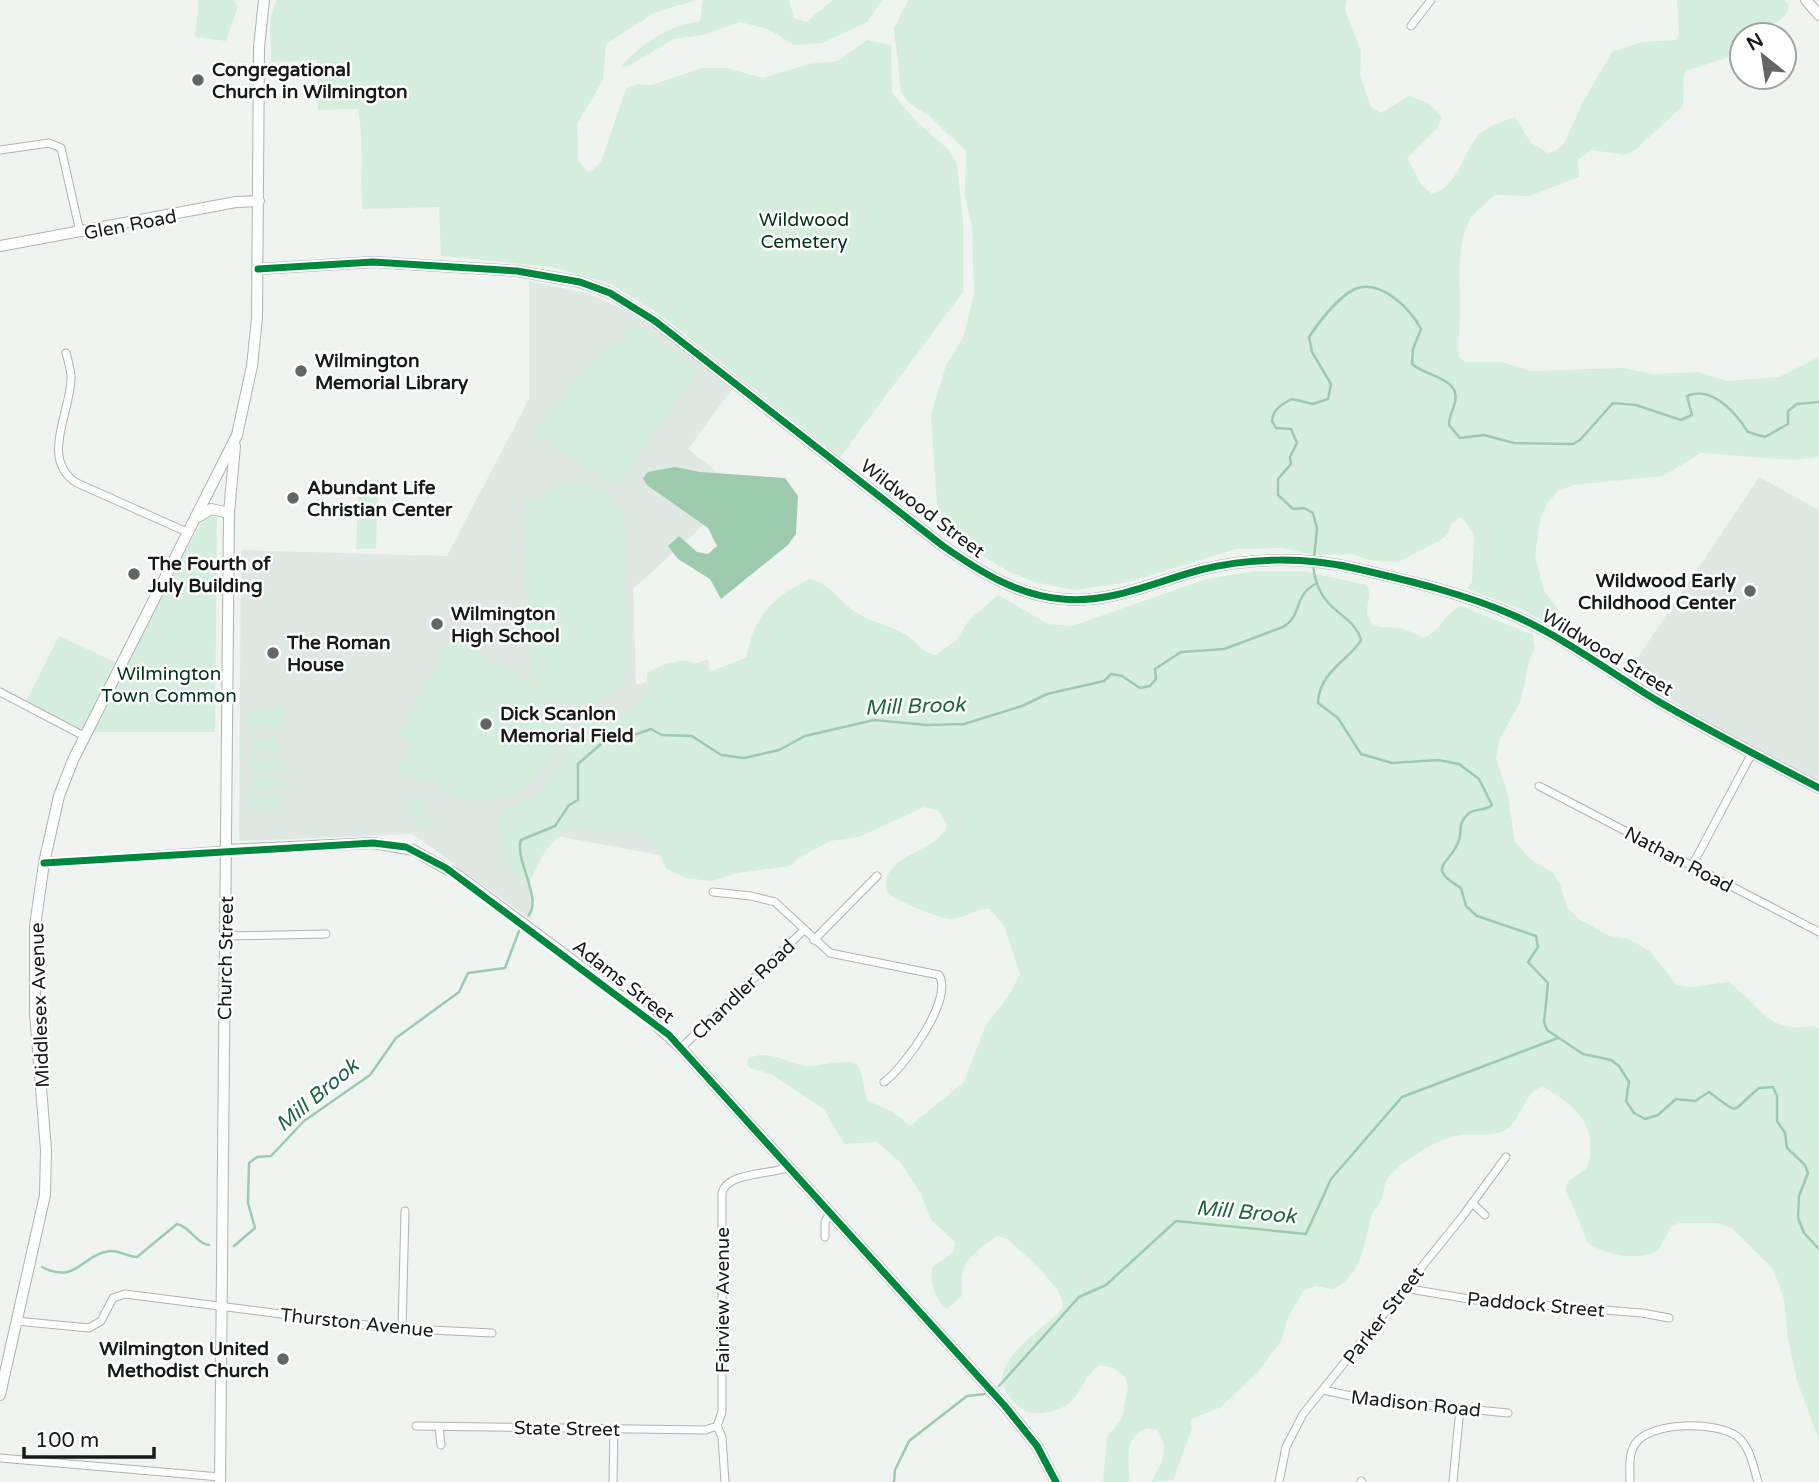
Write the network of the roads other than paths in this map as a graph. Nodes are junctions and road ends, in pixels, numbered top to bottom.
1 (264, 0) edge
2 (1431, 0) edge
3 (1807, 0) edge
4 (1819, 15) edge
5 (1411, 26) dead end
6 (0, 150) edge
7 (259, 201) junction
8 (80, 233) junction
9 (0, 246) edge
10 (258, 269) junction
11 (66, 353) dead end
12 (237, 435) junction
13 (229, 513) junction
14 (196, 519) junction
15 (189, 533) junction
16 (0, 692) edge
17 (84, 736) junction
18 (1752, 753) junction
19 (1539, 786) dead end
20 (1819, 788) edge
21 (226, 850) junction
22 (44, 863) junction
23 (1692, 866) junction
24 (877, 876) dead end
25 (713, 892) dead end
26 (804, 930) junction
27 (1819, 932) edge
28 (326, 933) dead end
29 (225, 936) junction
30 (814, 940) junction
31 (681, 1048) junction
32 (884, 1082) dead end
33 (1506, 1157) dead end
34 (790, 1167) junction
35 (1472, 1203) junction
36 (405, 1212) dead end
37 (830, 1213) junction
38 (1485, 1215) dead end
39 (825, 1237) dead end
40 (1404, 1288) junction
41 (222, 1307) junction
42 (1669, 1318) dead end
43 (16, 1321) junction
44 (402, 1329) junction
45 (492, 1333) dead end
46 (1323, 1390) junction
47 (0, 1395) edge
48 (1460, 1408) junction
49 (1508, 1413) dead end
50 (416, 1426) dead end
51 (717, 1426) junction
52 (439, 1427) junction
53 (614, 1429) junction
54 (441, 1445) dead end
55 (0, 1458) edge
56 (220, 1479) edge
57 (612, 1482) edge
58 (725, 1482) edge
59 (1056, 1482) edge
60 (1279, 1482) edge
61 (1453, 1482) edge
62 (1630, 1482) edge
63 (1758, 1482) edge

1 - 7 street, Middlesex Avenue
2 - 5 street
3 - 4 street
6 - 8 street
7 - 8 street, Glen Road
7 - 10 street, Middlesex Avenue
8 - 9 street, Glen Road
10 - 12 street, Middlesex Avenue
10 - 18 street, Wildwood Street
11 - 15 street
12 - 13 street, Church Street
12 - 14 street, Middlesex Avenue
13 - 14 street
13 - 21 street, Church Street
14 - 15 street, Middlesex Avenue
15 - 17 street, Middlesex Avenue
16 - 17 street
17 - 22 street, Middlesex Avenue
18 - 20 street, Wildwood Street
18 - 23 street
19 - 23 street, Nathan Road
21 - 22 street, Adams Street
21 - 29 street, Church Street
21 - 31 street, Adams Street
22 - 43 street, Middlesex Avenue
23 - 27 street, Nathan Road
24 - 30 street
25 - 26 street
26 - 30 street
26 - 31 street, Chandler Road
28 - 29 street
29 - 41 street, Church Street
30 - 32 street
31 - 34 street, Adams Street
33 - 35 street, Parker Street
34 - 37 street, Adams Street
34 - 51 street, Fairview Avenue
35 - 38 street
35 - 40 street, Parker Street
36 - 44 street
37 - 39 street
37 - 59 street, Adams Street
40 - 42 street, Paddock Street
40 - 46 street, Parker Street
41 - 43 street, Thurston Avenue
41 - 44 street, Thurston Avenue
41 - 56 street, Church Street
43 - 47 street, Middlesex Avenue
44 - 45 street, Thurston Avenue
46 - 48 street, Madison Road
46 - 60 street, Parker Street
48 - 49 street, Madison Road
48 - 61 street
50 - 52 street, State Street
51 - 53 street, State Street
51 - 58 street, Fairview Avenue
52 - 53 street, State Street
52 - 54 street
53 - 57 street
55 - 56 street
62 - 63 street

